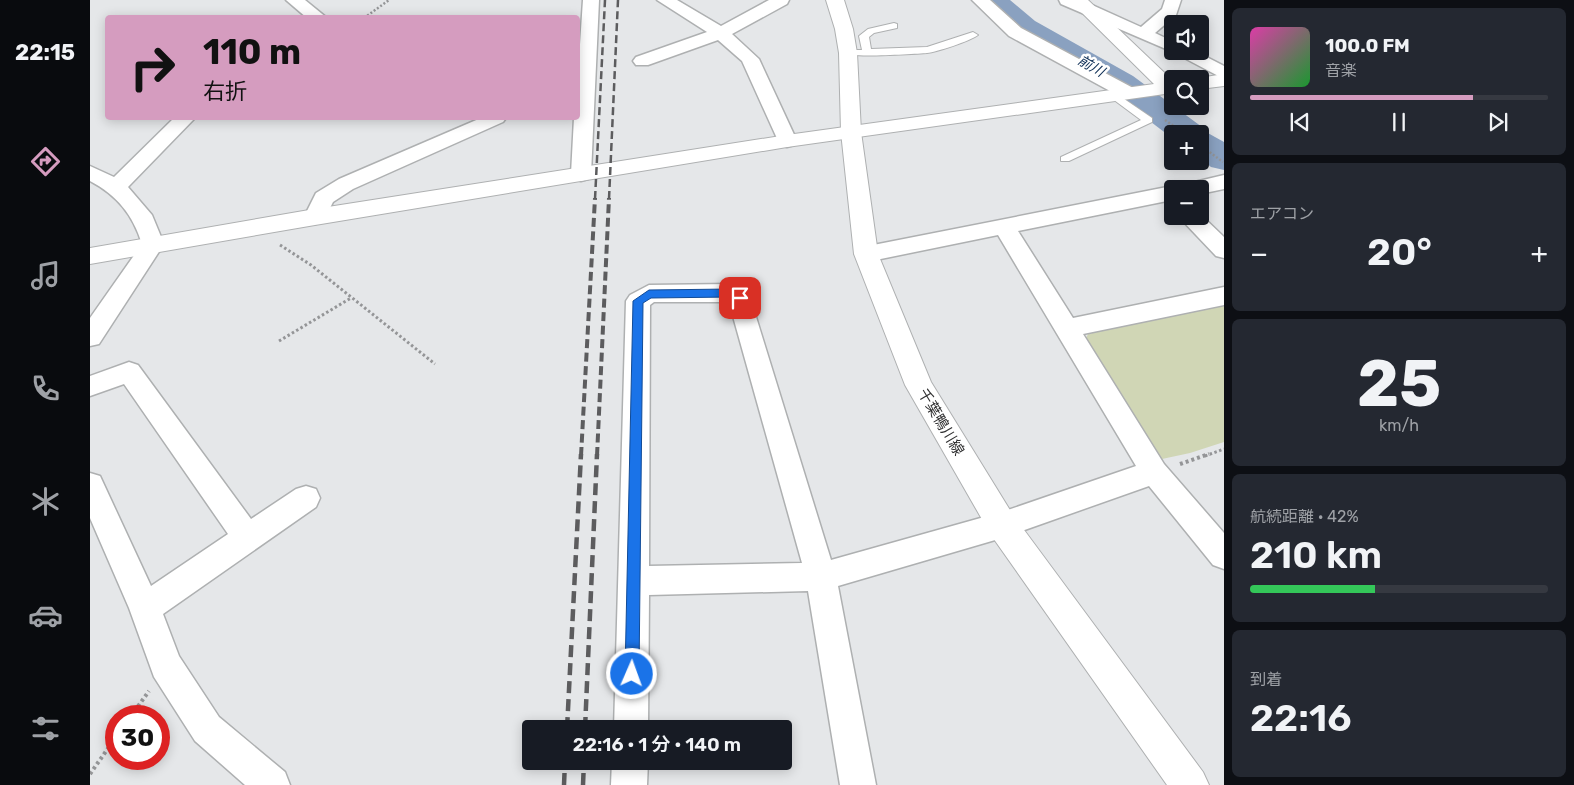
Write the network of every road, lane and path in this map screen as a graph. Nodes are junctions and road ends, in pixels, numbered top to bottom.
1 (294, 0) edge
2 (389, 0) edge
3 (591, 0) edge
4 (665, 0) edge
5 (781, 0) edge
6 (835, 0) edge
7 (980, 0) edge
8 (1067, 0) edge
9 (1173, 0) edge
10 (1083, 4) edge
11 (315, 15) edge
12 (368, 15) edge
13 (894, 26) dead end
14 (1144, 33) junction
15 (721, 34) junction
16 (973, 35) dead end
17 (1164, 43) edge
18 (857, 53) junction
19 (1199, 60) edge
20 (642, 61) dead end
21 (1224, 73) edge
22 (582, 80) edge
23 (1164, 80) edge
24 (1224, 80) edge
25 (1209, 82) edge
26 (1164, 88) edge
27 (1121, 94) junction
28 (183, 120) edge
29 (491, 120) edge
30 (851, 132) junction
31 (787, 141) junction
32 (1209, 151) edge
33 (1065, 159) dead end
34 (1224, 162) edge
35 (90, 173) edge
36 (581, 174) junction
37 (1224, 182) edge
38 (1209, 186) edge
39 (116, 187) junction
40 (1164, 197) edge
41 (315, 216) junction
42 (1198, 225) edge
43 (1004, 226) junction
44 (252, 227) junction
45 (153, 244) junction
46 (1224, 250) edge
47 (866, 254) junction
48 (90, 256) edge
49 (1224, 296) edge
50 (351, 298) junction
51 (1065, 329) junction
52 (90, 337) edge
53 (279, 342) dead end
54 (435, 364) dead end
55 (90, 386) edge
56 (1224, 449) edge
57 (1154, 472) junction
58 (90, 485) edge
59 (306, 498) dead end
60 (1002, 525) junction
61 (248, 538) junction
62 (1224, 555) edge
63 (821, 577) junction
64 (634, 581) junction
65 (145, 608) junction
66 (631, 720) edge
67 (105, 753) edge
68 (630, 770) edge
69 (90, 774) edge
70 (272, 785) edge
71 (629, 785) edge
72 (858, 785) edge
73 (1190, 785) edge

1 - 11 street
2 - 12 path
3 - 22 street
4 - 15 street
5 - 15 street
6 - 18 street, 千葉鴨川線
7 - 27 street
8 - 10 street
9 - 14 street
10 - 14 street
10 - 23 street
13 - 18 lane
14 - 17 street
15 - 20 street
15 - 31 street
16 - 18 lane
18 - 30 street, 千葉鴨川線
19 - 21 street
22 - 36 street
24 - 25 street
26 - 27 street
27 - 30 street
27 - 33 lane
28 - 39 street
29 - 41 street
30 - 31 street
30 - 47 street, 千葉鴨川線
31 - 36 street
32 - 34 path
35 - 39 street
36 - 41 street
37 - 38 street
39 - 45 street
40 - 43 street
41 - 44 street
42 - 46 street
43 - 47 street
43 - 51 street
44 - 45 street
44 - 50 path
45 - 48 street
45 - 52 street
47 - 60 street, 千葉鴨川線
49 - 51 street
50 - 53 path
50 - 54 path
51 - 57 street
55 - 61 street
56 - 57 path
57 - 60 street
57 - 62 street
58 - 65 street
59 - 61 street
60 - 63 street
60 - 73 street, 千葉鴨川線
61 - 65 street
63 - 64 street
63 - 64 street
63 - 72 street
64 - 66 street
65 - 70 street
67 - 69 path
68 - 71 street

